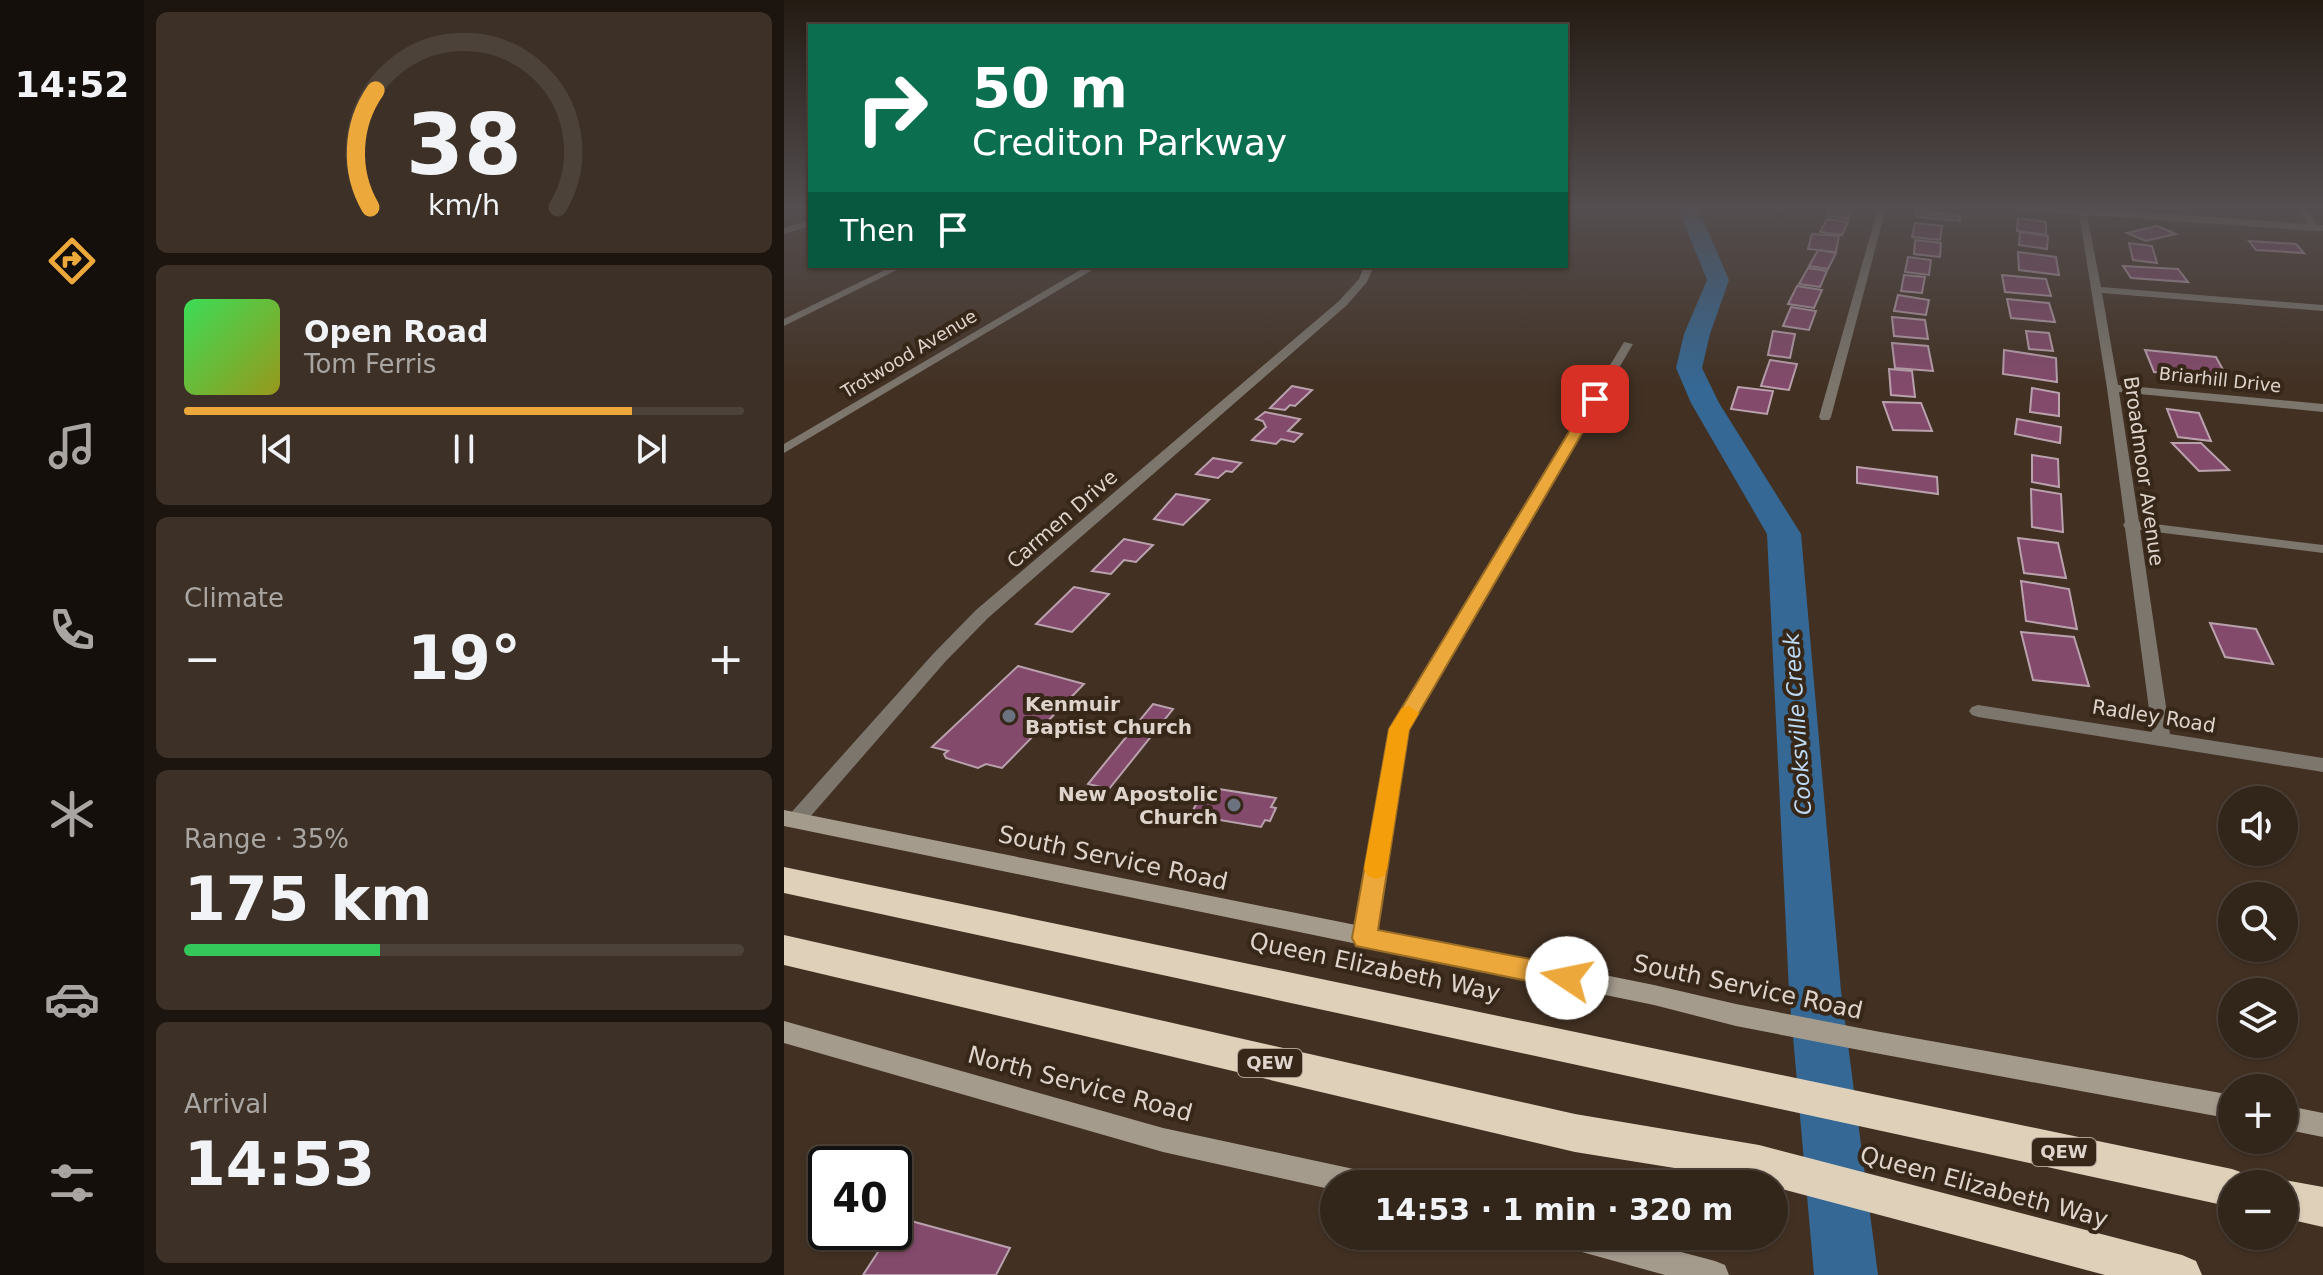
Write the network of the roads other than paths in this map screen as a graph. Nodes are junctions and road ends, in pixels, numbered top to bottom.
1 (896, 268) edge
2 (1091, 268) edge
3 (1368, 268) edge
4 (1866, 268) edge
5 (2093, 268) edge
6 (2097, 290) junction
7 (2323, 308) edge
8 (784, 323) edge
9 (1628, 344) dead end
10 (2113, 388) junction
11 (2323, 408) edge
12 (1825, 417) dead end
13 (784, 449) edge
14 (2130, 525) junction
15 (2323, 549) edge
16 (1978, 711) dead end
17 (2162, 740) junction
18 (2323, 765) edge
19 (790, 819) edge
20 (784, 880) edge
21 (1364, 938) junction
22 (784, 950) edge
23 (784, 1032) edge
24 (2218, 1104) edge
25 (2298, 1120) edge
26 (2323, 1125) edge
27 (1320, 1175) edge
28 (2218, 1185) edge
29 (2298, 1202) edge
30 (2323, 1207) edge
31 (1623, 1250) edge
32 (1715, 1275) edge
33 (2182, 1275) edge

1 - 8 street
2 - 13 street, Trotwood Avenue
3 - 19 street, Carmen Drive
4 - 12 street
5 - 6 street, Broadmoor Avenue
6 - 7 street
6 - 10 street, Broadmoor Avenue
9 - 21 street
10 - 11 street, Briarhill Drive
10 - 14 street, Broadmoor Avenue
14 - 15 street
14 - 17 street, Broadmoor Avenue
16 - 17 street, Radley Road
17 - 18 street, Radley Road
19 - 21 street, South Service Road
20 - 28 highway, Queen Elizabeth Way / QEW
21 - 24 street, South Service Road
22 - 33 highway, Queen Elizabeth Way / QEW
23 - 27 street, North Service Road
25 - 26 street
29 - 30 highway
31 - 32 street

